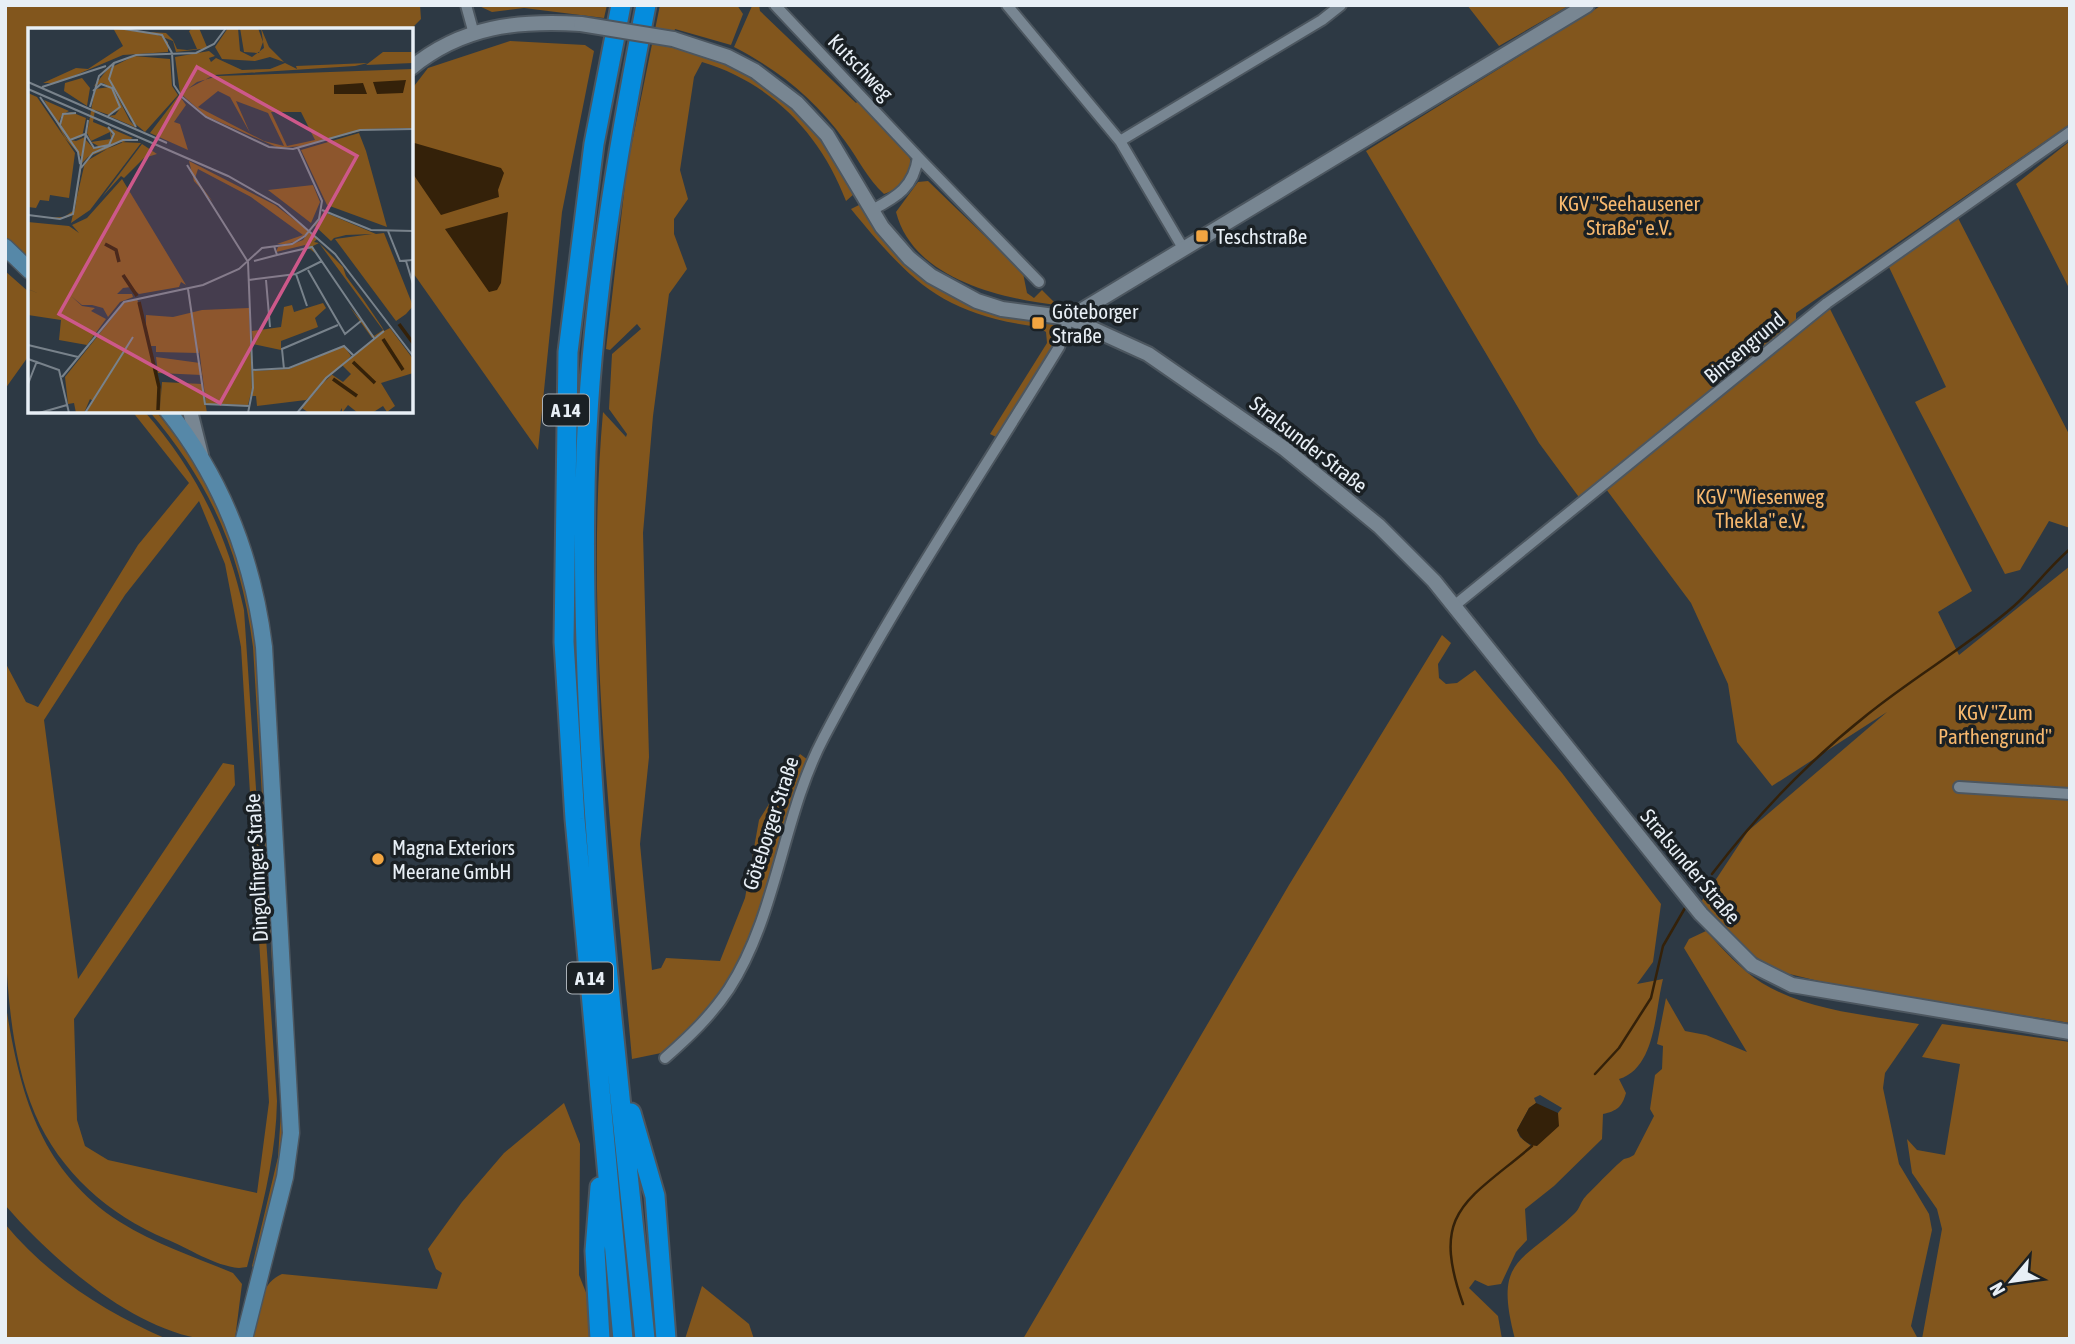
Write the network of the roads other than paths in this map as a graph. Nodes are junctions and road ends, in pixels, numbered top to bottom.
1 (466, 5) edge
2 (621, 5) edge
3 (646, 5) edge
4 (775, 5) edge
5 (1007, 5) edge
6 (1341, 5) edge
7 (1587, 5) edge
8 (474, 34) junction
9 (413, 67) edge
10 (2070, 132) edge
11 (1120, 141) junction
12 (918, 157) junction
13 (872, 210) junction
14 (5, 247) edge
15 (1183, 248) junction
16 (28, 269) edge
17 (1039, 282) dead end
18 (1069, 318) junction
19 (169, 413) edge
20 (190, 413) edge
21 (201, 457) junction
22 (1454, 606) junction
23 (1959, 787) dead end
24 (2070, 794) edge
25 (2070, 1032) edge
26 (665, 1058) dead end
27 (619, 1076) junction
28 (604, 1137) junction
29 (246, 1334) edge
30 (600, 1339) edge
31 (623, 1339) edge
32 (645, 1339) edge
33 (666, 1339) edge

1 - 8 street
2 - 28 highway, A 14
3 - 27 highway, A 14
4 - 12 street, Kutschweg
5 - 11 street
6 - 11 street
7 - 15 street
8 - 9 street
8 - 13 street, Stralsunder Straße, bridge
10 - 22 street, Binsengrund
11 - 15 street
12 - 13 street
12 - 17 street, Kutschweg
13 - 18 street, Stralsunder Straße
14 - 16 main road
15 - 18 street
18 - 22 street, Stralsunder Straße
18 - 26 street, Göteborger Straße
19 - 21 main road, Dingolfinger Straße
20 - 21 street
21 - 29 main road, Dingolfinger Straße
22 - 25 street, Stralsunder Straße
23 - 24 street
27 - 32 highway, A 14
27 - 33 highway
28 - 30 highway
28 - 31 highway, A 14

